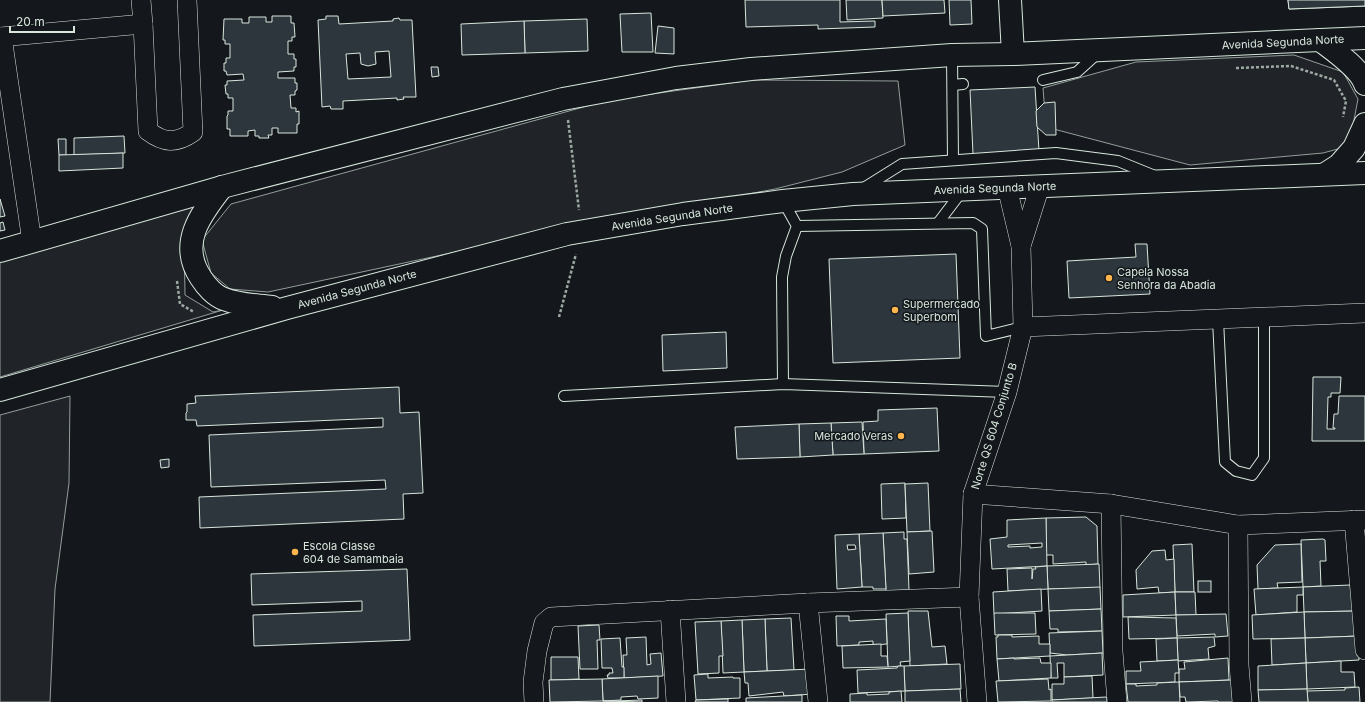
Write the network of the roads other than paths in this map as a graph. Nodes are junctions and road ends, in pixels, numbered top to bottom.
1 (141, 0) edge
2 (187, 0) edge
3 (1010, 0) edge
4 (143, 24) junction
5 (1, 37) edge
6 (1365, 38) edge
7 (1320, 40) junction
8 (1101, 50) junction
9 (1013, 54) junction
10 (952, 55) junction
11 (1043, 80) dead end
12 (1365, 84) edge
13 (1365, 124) edge
14 (953, 160) junction
15 (1365, 173) edge
16 (1325, 174) junction
17 (1166, 181) junction
18 (1040, 186) junction
19 (222, 187) junction
20 (965, 188) junction
21 (1007, 188) junction
22 (853, 194) junction
23 (783, 201) junction
24 (938, 223) junction
25 (797, 226) junction
26 (32, 242) junction
27 (1021, 246) junction
28 (0, 251) edge
29 (287, 308) junction
30 (1365, 313) edge
31 (1264, 317) junction
32 (1218, 320) junction
33 (1023, 327) junction
34 (783, 384) junction
35 (0, 390) edge
36 (1007, 392) junction
37 (564, 396) dead end
38 (973, 494) junction
39 (1111, 504) junction
40 (1359, 520) edge
41 (1238, 525) junction
42 (970, 597) junction
43 (808, 603) junction
44 (670, 610) junction
45 (1365, 650) edge
46 (534, 702) edge
47 (676, 702) edge
48 (818, 702) edge
49 (977, 702) edge
50 (1117, 702) edge
51 (1242, 702) edge

1 - 4 street
2 - 4 street
3 - 9 main road
4 - 5 street
5 - 26 street
6 - 7 main road, Avenida Segunda Norte
7 - 8 main road, Avenida Segunda Norte
7 - 12 main road
8 - 9 main road, Avenida Segunda Norte
8 - 11 lane
9 - 10 main road, Avenida Segunda Norte
10 - 14 lane
10 - 19 main road, Avenida Segunda Norte
13 - 16 main road
14 - 17 lane
14 - 22 lane
15 - 16 main road, Avenida Segunda Norte
16 - 17 main road, Avenida Segunda Norte
17 - 18 main road, Avenida Segunda Norte
18 - 21 main road, Avenida Segunda Norte
18 - 27 street, Norte QS 604 Conjunto B
19 - 26 main road, Avenida Segunda Norte
19 - 29 main road
20 - 21 main road, Avenida Segunda Norte
20 - 22 main road, Avenida Segunda Norte
20 - 24 lane
21 - 27 street, Norte QS 604 Conjunto B
22 - 23 main road, Avenida Segunda Norte
23 - 25 lane
23 - 29 main road, Avenida Segunda Norte
24 - 25 lane
24 - 33 lane
25 - 34 lane
26 - 28 main road, Avenida Segunda Norte
27 - 33 street, Norte QS 604 Conjunto B
29 - 35 main road, Avenida Segunda Norte
30 - 31 street
31 - 32 street
31 - 32 lane
32 - 33 street
33 - 36 street, Norte QS 604 Conjunto B
34 - 36 lane
34 - 37 lane
36 - 38 street, Norte QS 604 Conjunto B
38 - 39 street
38 - 42 street, Norte QS 604 Conjunto B
39 - 41 street
39 - 50 street
40 - 41 street
40 - 45 street
41 - 51 street
42 - 43 street
42 - 49 street, Norte QS 604 Conjunto B
43 - 44 street
43 - 48 street
44 - 46 street
44 - 47 street

